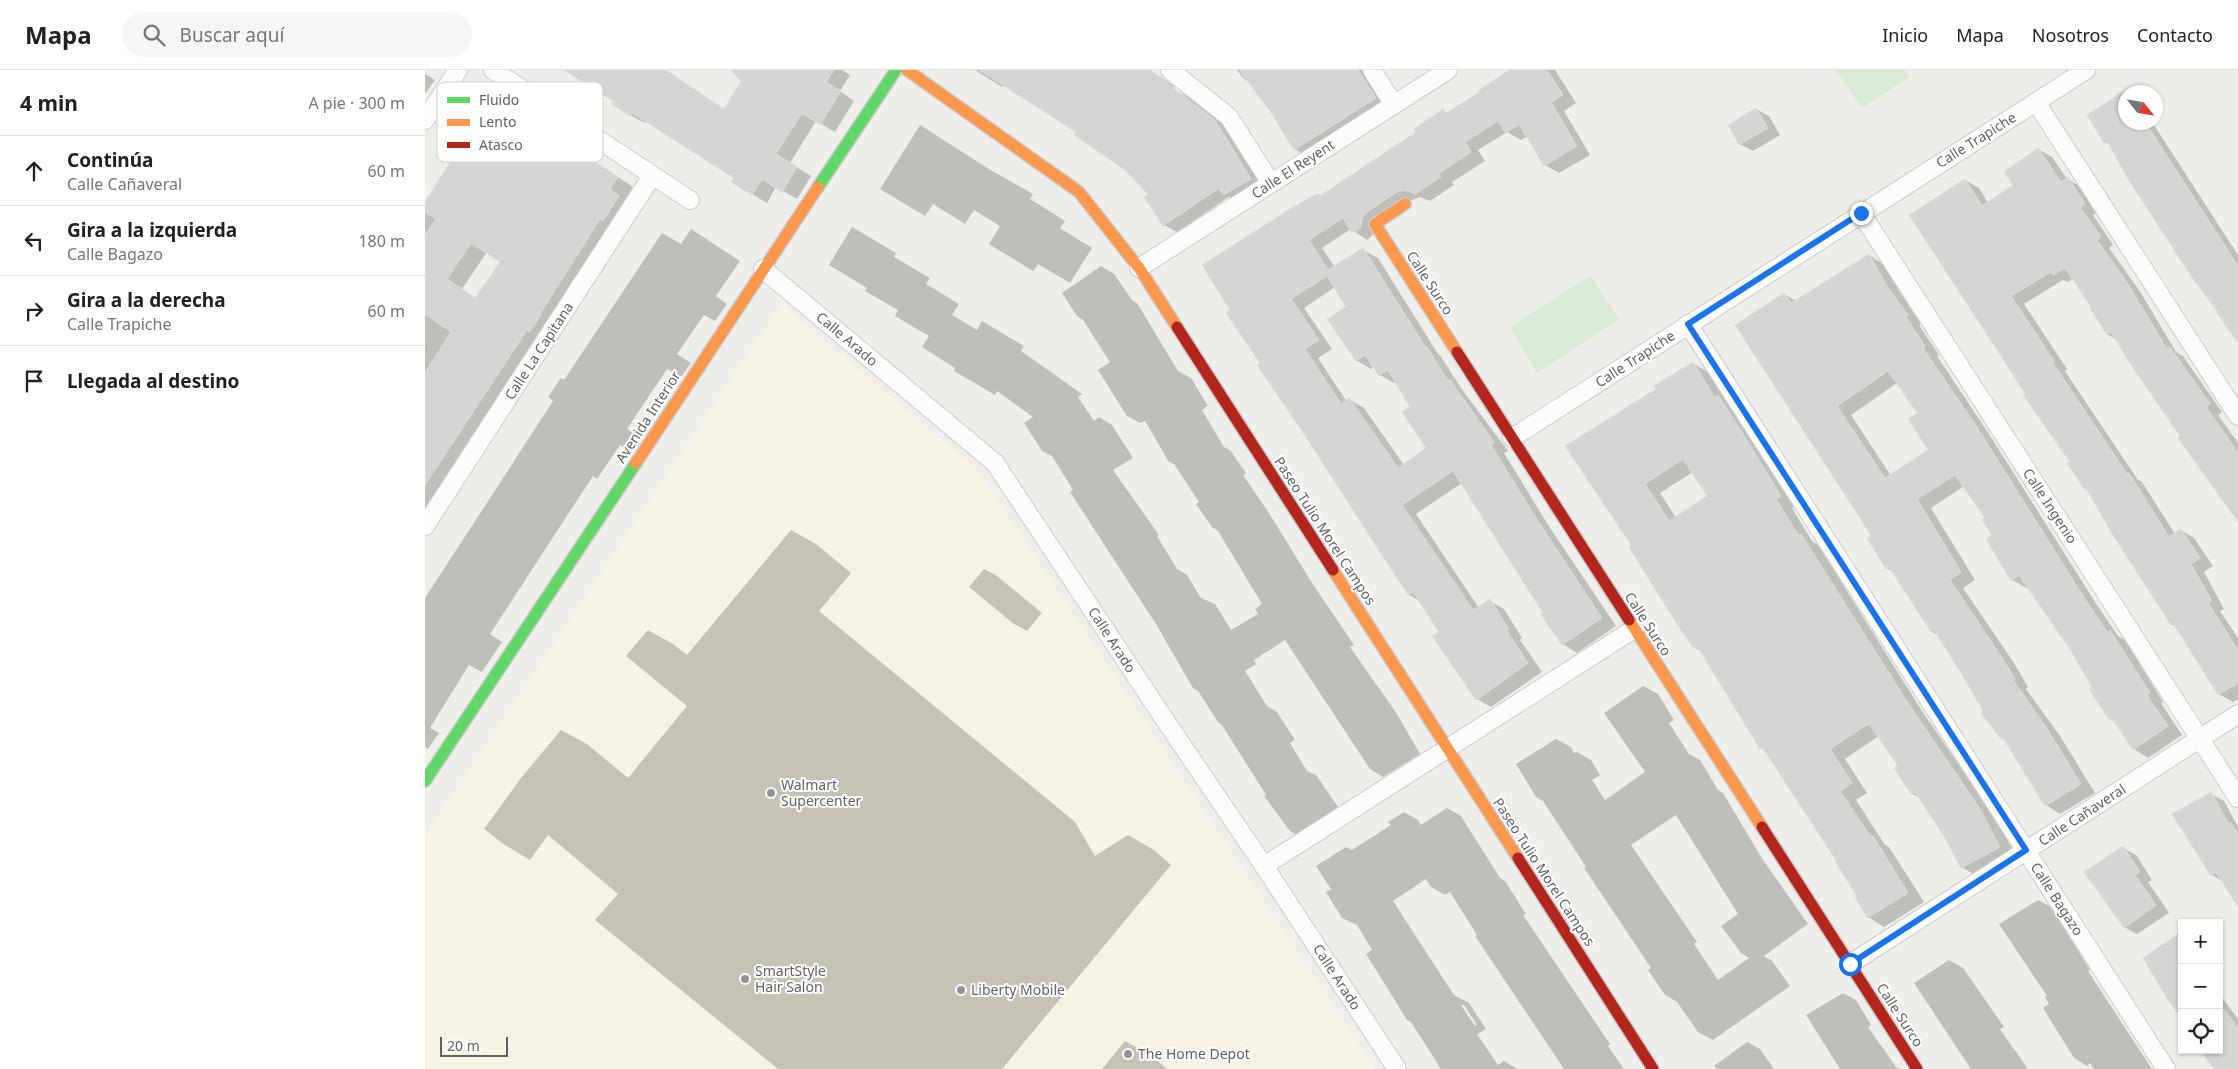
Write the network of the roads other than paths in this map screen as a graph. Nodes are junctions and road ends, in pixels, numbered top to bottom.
1 (458, 70) edge
2 (493, 70) edge
3 (895, 70) edge
4 (907, 70) edge
5 (1170, 70) edge
6 (1372, 70) edge
7 (1448, 70) edge
8 (2086, 70) edge
9 (450, 82) edge
10 (511, 82) edge
11 (437, 102) edge
12 (2037, 102) junction
13 (1394, 105) junction
14 (425, 120) edge
15 (603, 143) edge
16 (652, 176) junction
17 (1271, 183) junction
18 (690, 200) dead end
19 (1405, 204) dead end
20 (1861, 213) junction
21 (1139, 268) junction
22 (763, 269) junction
23 (1688, 324) junction
24 (2238, 416) edge
25 (1512, 438) junction
26 (425, 526) edge
27 (1634, 629) junction
28 (2238, 714) edge
29 (2200, 739) junction
30 (1448, 749) junction
31 (425, 781) edge
32 (2238, 798) edge
33 (2026, 850) junction
34 (1265, 866) junction
35 (1850, 964) junction
36 (1397, 1069) edge
37 (1653, 1069) edge
38 (1917, 1069) edge
39 (2166, 1069) edge

1 - 9 street
2 - 10 street
3 - 22 street, Avenida Interior
4 - 21 street, Paseo Tulio Morel Campos
5 - 17 street
6 - 13 street
7 - 13 street, Calle El Reyent
8 - 12 street, Calle Trapiche
11 - 14 street
12 - 20 street, Calle Trapiche
12 - 24 street
13 - 17 street, Calle El Reyent
15 - 16 street
16 - 18 street
16 - 26 street, Calle La Capitana
17 - 21 street, Calle El Reyent
19 - 25 street, Calle Surco
20 - 23 street, Calle Trapiche
20 - 29 street, Calle Ingenio
21 - 30 street, Paseo Tulio Morel Campos
22 - 31 street, Avenida Interior
22 - 34 street, Calle Arado
23 - 25 street, Calle Trapiche
23 - 33 street, Calle Bagazo
25 - 27 street, Calle Surco
27 - 30 street
27 - 35 street, Calle Surco
28 - 29 street, Calle Cañaveral
29 - 32 street, Calle Ingenio
29 - 33 street, Calle Cañaveral
30 - 34 street
30 - 37 street, Paseo Tulio Morel Campos
33 - 35 street, Calle Cañaveral
33 - 39 street, Calle Bagazo
34 - 36 street, Calle Arado
35 - 38 street, Calle Surco

